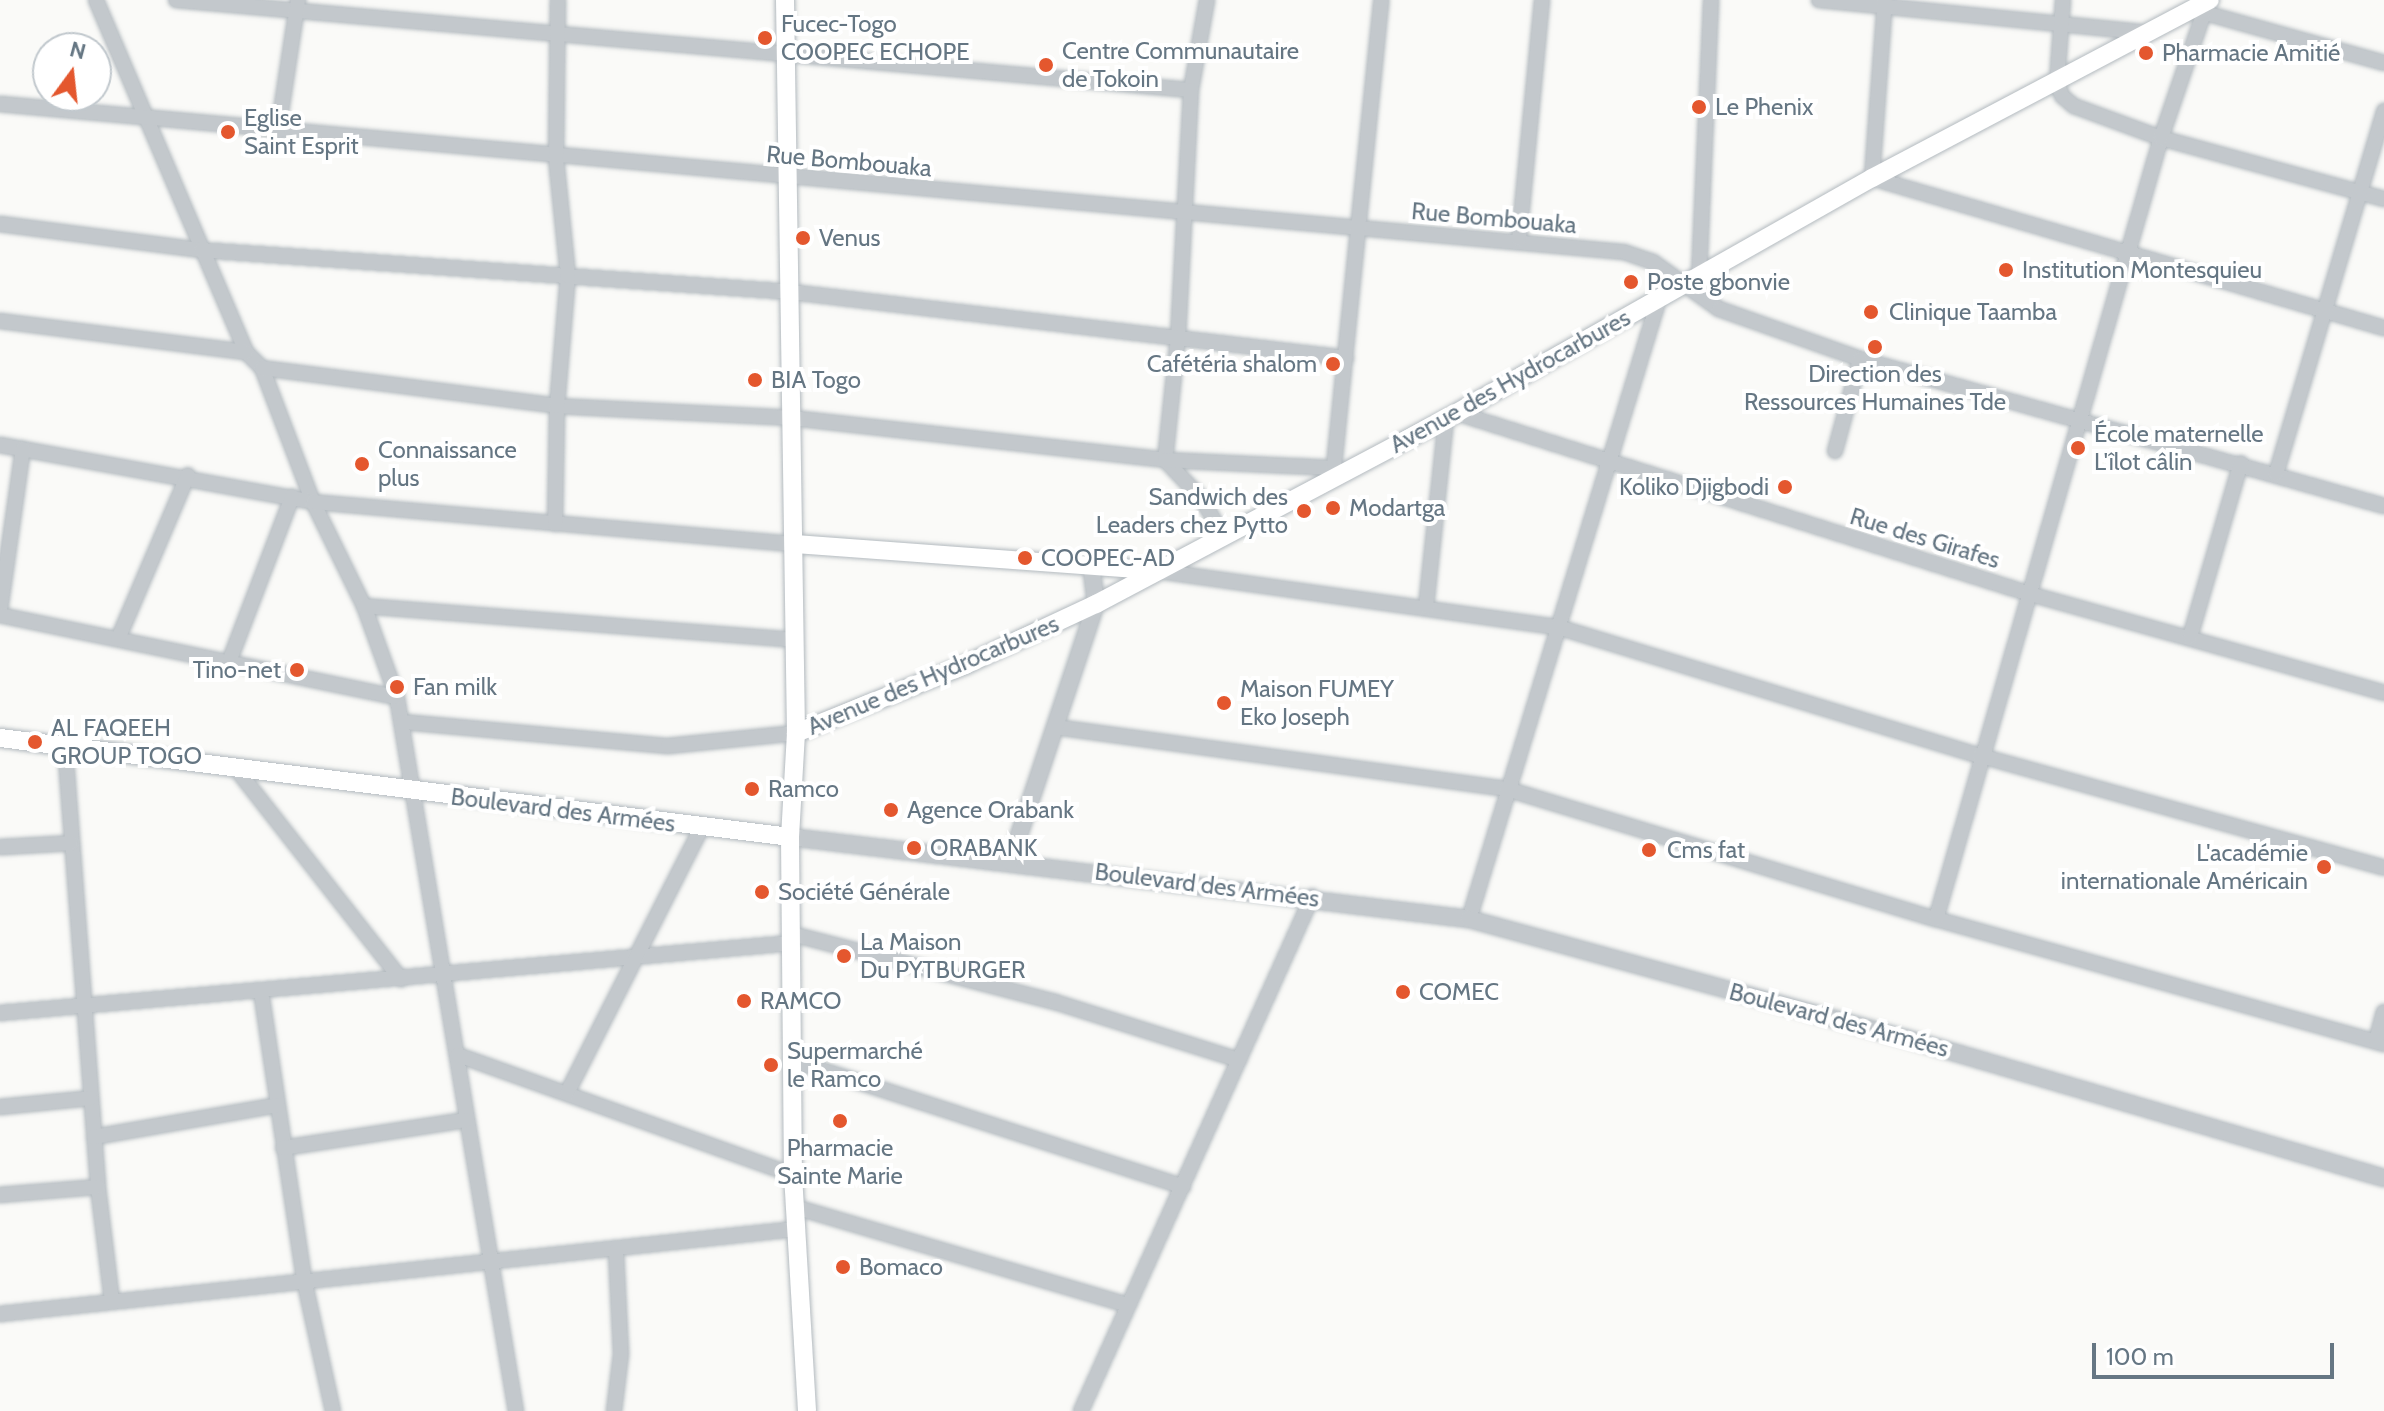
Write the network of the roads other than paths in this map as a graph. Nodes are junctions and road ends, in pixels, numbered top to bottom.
1 (96, 0) edge
2 (176, 0) edge
3 (558, 0) edge
4 (785, 0) edge
5 (1207, 0) edge
6 (1381, 0) edge
7 (1542, 0) edge
8 (1711, 0) edge
9 (1819, 0) edge
10 (2063, 0) edge
11 (1884, 3) edge
12 (298, 6) edge
13 (2203, 8) edge
14 (2062, 22) junction
15 (555, 30) junction
16 (2148, 33) junction
17 (788, 52) junction
18 (2384, 63) edge
19 (2057, 82) junction
20 (1191, 90) junction
21 (0, 104) edge
22 (2384, 111) edge
23 (148, 121) junction
24 (278, 131) junction
25 (2161, 138) junction
26 (556, 157) junction
27 (787, 177) junction
28 (1872, 178) junction
29 (2359, 192) junction
30 (2384, 199) edge
31 (1182, 213) junction
32 (0, 224) edge
33 (1355, 230) junction
34 (1519, 239) junction
35 (201, 250) junction
36 (2129, 257) junction
37 (568, 276) junction
38 (1693, 280) junction
39 (791, 292) junction
40 (1659, 299) junction
41 (2324, 310) junction
42 (0, 321) edge
43 (2384, 328) edge
44 (1178, 337) junction
45 (246, 352) junction
46 (1346, 358) junction
47 (1860, 359) junction
48 (262, 368) junction
49 (557, 406) junction
50 (1451, 416) junction
51 (792, 418) junction
52 (2080, 423) junction
53 (0, 445) edge
54 (23, 449) junction
55 (1835, 451) dead end
56 (1165, 460) junction
57 (1608, 462) junction
58 (2241, 463) junction
59 (1333, 474) junction
60 (2276, 474) junction
61 (188, 475) junction
62 (292, 497) junction
63 (313, 502) junction
64 (2384, 506) edge
65 (555, 524) junction
66 (1223, 536) junction
67 (794, 544) junction
68 (1091, 564) junction
69 (1158, 571) junction
70 (2030, 594) junction
71 (1096, 604) junction
72 (364, 606) junction
73 (1426, 607) junction
74 (0, 613) edge
75 (1558, 627) junction
76 (2190, 637) junction
77 (118, 639) junction
78 (794, 640) junction
79 (229, 662) junction
80 (2384, 693) edge
81 (397, 697) junction
82 (403, 722) junction
83 (1055, 727) junction
84 (796, 733) junction
85 (0, 738) edge
86 (65, 746) junction
87 (1981, 756) junction
88 (237, 770) junction
89 (1507, 789) junction
90 (415, 791) junction
91 (702, 827) junction
92 (790, 837) junction
93 (71, 843) junction
94 (0, 847) edge
95 (1010, 862) junction
96 (2384, 868) edge
97 (1312, 897) junction
98 (1469, 919) junction
99 (1936, 919) junction
100 (792, 939) junction
101 (634, 961) junction
102 (445, 975) junction
103 (401, 979) junction
104 (261, 991) junction
105 (85, 1005) junction
106 (2384, 1012) edge
107 (0, 1013) edge
108 (2380, 1043) edge
109 (458, 1055) junction
110 (1239, 1060) junction
111 (794, 1061) junction
112 (567, 1093) junction
113 (91, 1098) junction
114 (277, 1105) junction
115 (0, 1107) edge
116 (466, 1120) junction
117 (94, 1137) junction
118 (283, 1148) junction
119 (793, 1175) junction
120 (2384, 1178) edge
121 (98, 1187) junction
122 (1183, 1187) junction
123 (0, 1195) edge
124 (795, 1207) junction
125 (795, 1229) junction
126 (616, 1251) junction
127 (488, 1264) junction
128 (305, 1284) junction
129 (112, 1301) junction
130 (1128, 1305) junction
131 (0, 1314) edge
132 (333, 1411) edge
133 (516, 1411) edge
134 (614, 1411) edge
135 (807, 1411) edge
136 (1081, 1411) edge

1 - 23 street
2 - 12 street
3 - 15 street
4 - 17 main road
5 - 20 street
6 - 33 street
7 - 34 street
8 - 38 street
9 - 11 street
10 - 14 street
11 - 14 street
11 - 28 street
12 - 15 street
12 - 24 street
13 - 16 main road, Avenue des Hydrocarbures
13 - 18 street
13 - 25 street
14 - 16 street
14 - 19 street
15 - 17 street
15 - 26 street
16 - 19 main road, Avenue des Hydrocarbures
17 - 20 street
17 - 27 main road
19 - 25 street
19 - 28 main road, Avenue des Hydrocarbures
20 - 31 street
21 - 23 street, Rue Bombouaka
22 - 29 street
23 - 24 street, Rue Bombouaka
23 - 35 street
24 - 26 street, Rue Bombouaka
25 - 29 street
25 - 36 street
26 - 27 street, Rue Bombouaka
26 - 37 street
27 - 31 street, Rue Bombouaka
27 - 39 main road
28 - 36 street
28 - 38 main road, Avenue des Hydrocarbures
29 - 30 street
29 - 41 street
31 - 33 street, Rue Bombouaka
31 - 44 street
32 - 35 street
33 - 34 street, Rue Bombouaka
33 - 46 street
34 - 38 street, Rue Bombouaka
35 - 37 street
35 - 45 street
36 - 41 street
36 - 52 street
37 - 39 street
37 - 49 street
38 - 40 main road, Avenue des Hydrocarbures
38 - 47 street, Rue Bombouaka
39 - 44 street
39 - 51 main road
40 - 50 main road, Avenue des Hydrocarbures
40 - 57 street
41 - 43 street
41 - 60 street
42 - 45 street
44 - 46 street
44 - 56 street
45 - 48 street
46 - 59 street
47 - 52 street, Rue Bombouaka
47 - 55 street
48 - 49 street
48 - 63 street
49 - 51 street
49 - 65 street
50 - 57 street, Rue des Girafes
50 - 59 main road, Avenue des Hydrocarbures
50 - 73 street
51 - 56 street
51 - 67 main road
52 - 58 street, Rue Bombouaka
52 - 70 street
53 - 54 street
54 - 61 street
54 - 74 street
56 - 59 street
56 - 66 street
57 - 70 street, Rue des Girafes
57 - 75 street
58 - 60 street, Rue Bombouaka
58 - 76 street
59 - 66 main road, Avenue des Hydrocarbures
60 - 64 street, Rue Bombouaka
61 - 62 street
61 - 77 street
62 - 63 street
62 - 79 street
63 - 65 street
63 - 72 street
65 - 67 street
66 - 69 main road, Avenue des Hydrocarbures
67 - 68 main road
67 - 78 main road
68 - 69 main road
68 - 71 street
69 - 71 main road, Avenue des Hydrocarbures
69 - 73 street
70 - 76 street, Rue des Girafes
70 - 87 street
71 - 83 street
71 - 84 main road, Avenue des Hydrocarbures
72 - 78 street
72 - 81 street
73 - 75 street
74 - 77 street
75 - 87 street
75 - 89 street
76 - 80 street, Rue des Girafes
77 - 79 street
78 - 84 main road
79 - 81 street
81 - 82 street
82 - 84 street
82 - 90 street
83 - 89 street
83 - 95 street
84 - 92 main road
85 - 86 main road, Boulevard des Armées
86 - 88 main road, Boulevard des Armées
86 - 93 street
87 - 96 street
87 - 99 street
88 - 90 main road, Boulevard des Armées
88 - 103 street
89 - 98 street
89 - 99 street
90 - 91 main road, Boulevard des Armées
90 - 102 street
91 - 92 main road, Boulevard des Armées
91 - 101 street
92 - 95 street, Boulevard des Armées
92 - 100 main road
93 - 94 street
93 - 105 street
95 - 97 street, Boulevard des Armées
97 - 98 street, Boulevard des Armées
97 - 110 street
98 - 120 street, Boulevard des Armées
99 - 108 street
100 - 101 street
100 - 110 street
100 - 111 main road
101 - 102 street
101 - 112 street
102 - 103 street
102 - 109 street
103 - 104 street
104 - 105 street
104 - 114 street
105 - 107 street
105 - 113 street
106 - 108 street
109 - 112 street
109 - 116 street
110 - 122 street
111 - 119 main road
111 - 122 street
112 - 119 street
113 - 115 street
113 - 117 street
114 - 117 street
114 - 118 street
116 - 118 street
116 - 127 street
117 - 121 street
118 - 128 street
119 - 124 main road
121 - 123 street
121 - 129 street
122 - 130 street
124 - 125 main road
124 - 130 street
125 - 126 street
125 - 135 main road
126 - 127 street
126 - 134 street
127 - 128 street
127 - 133 street
128 - 129 street
128 - 132 street
129 - 131 street
130 - 136 street

